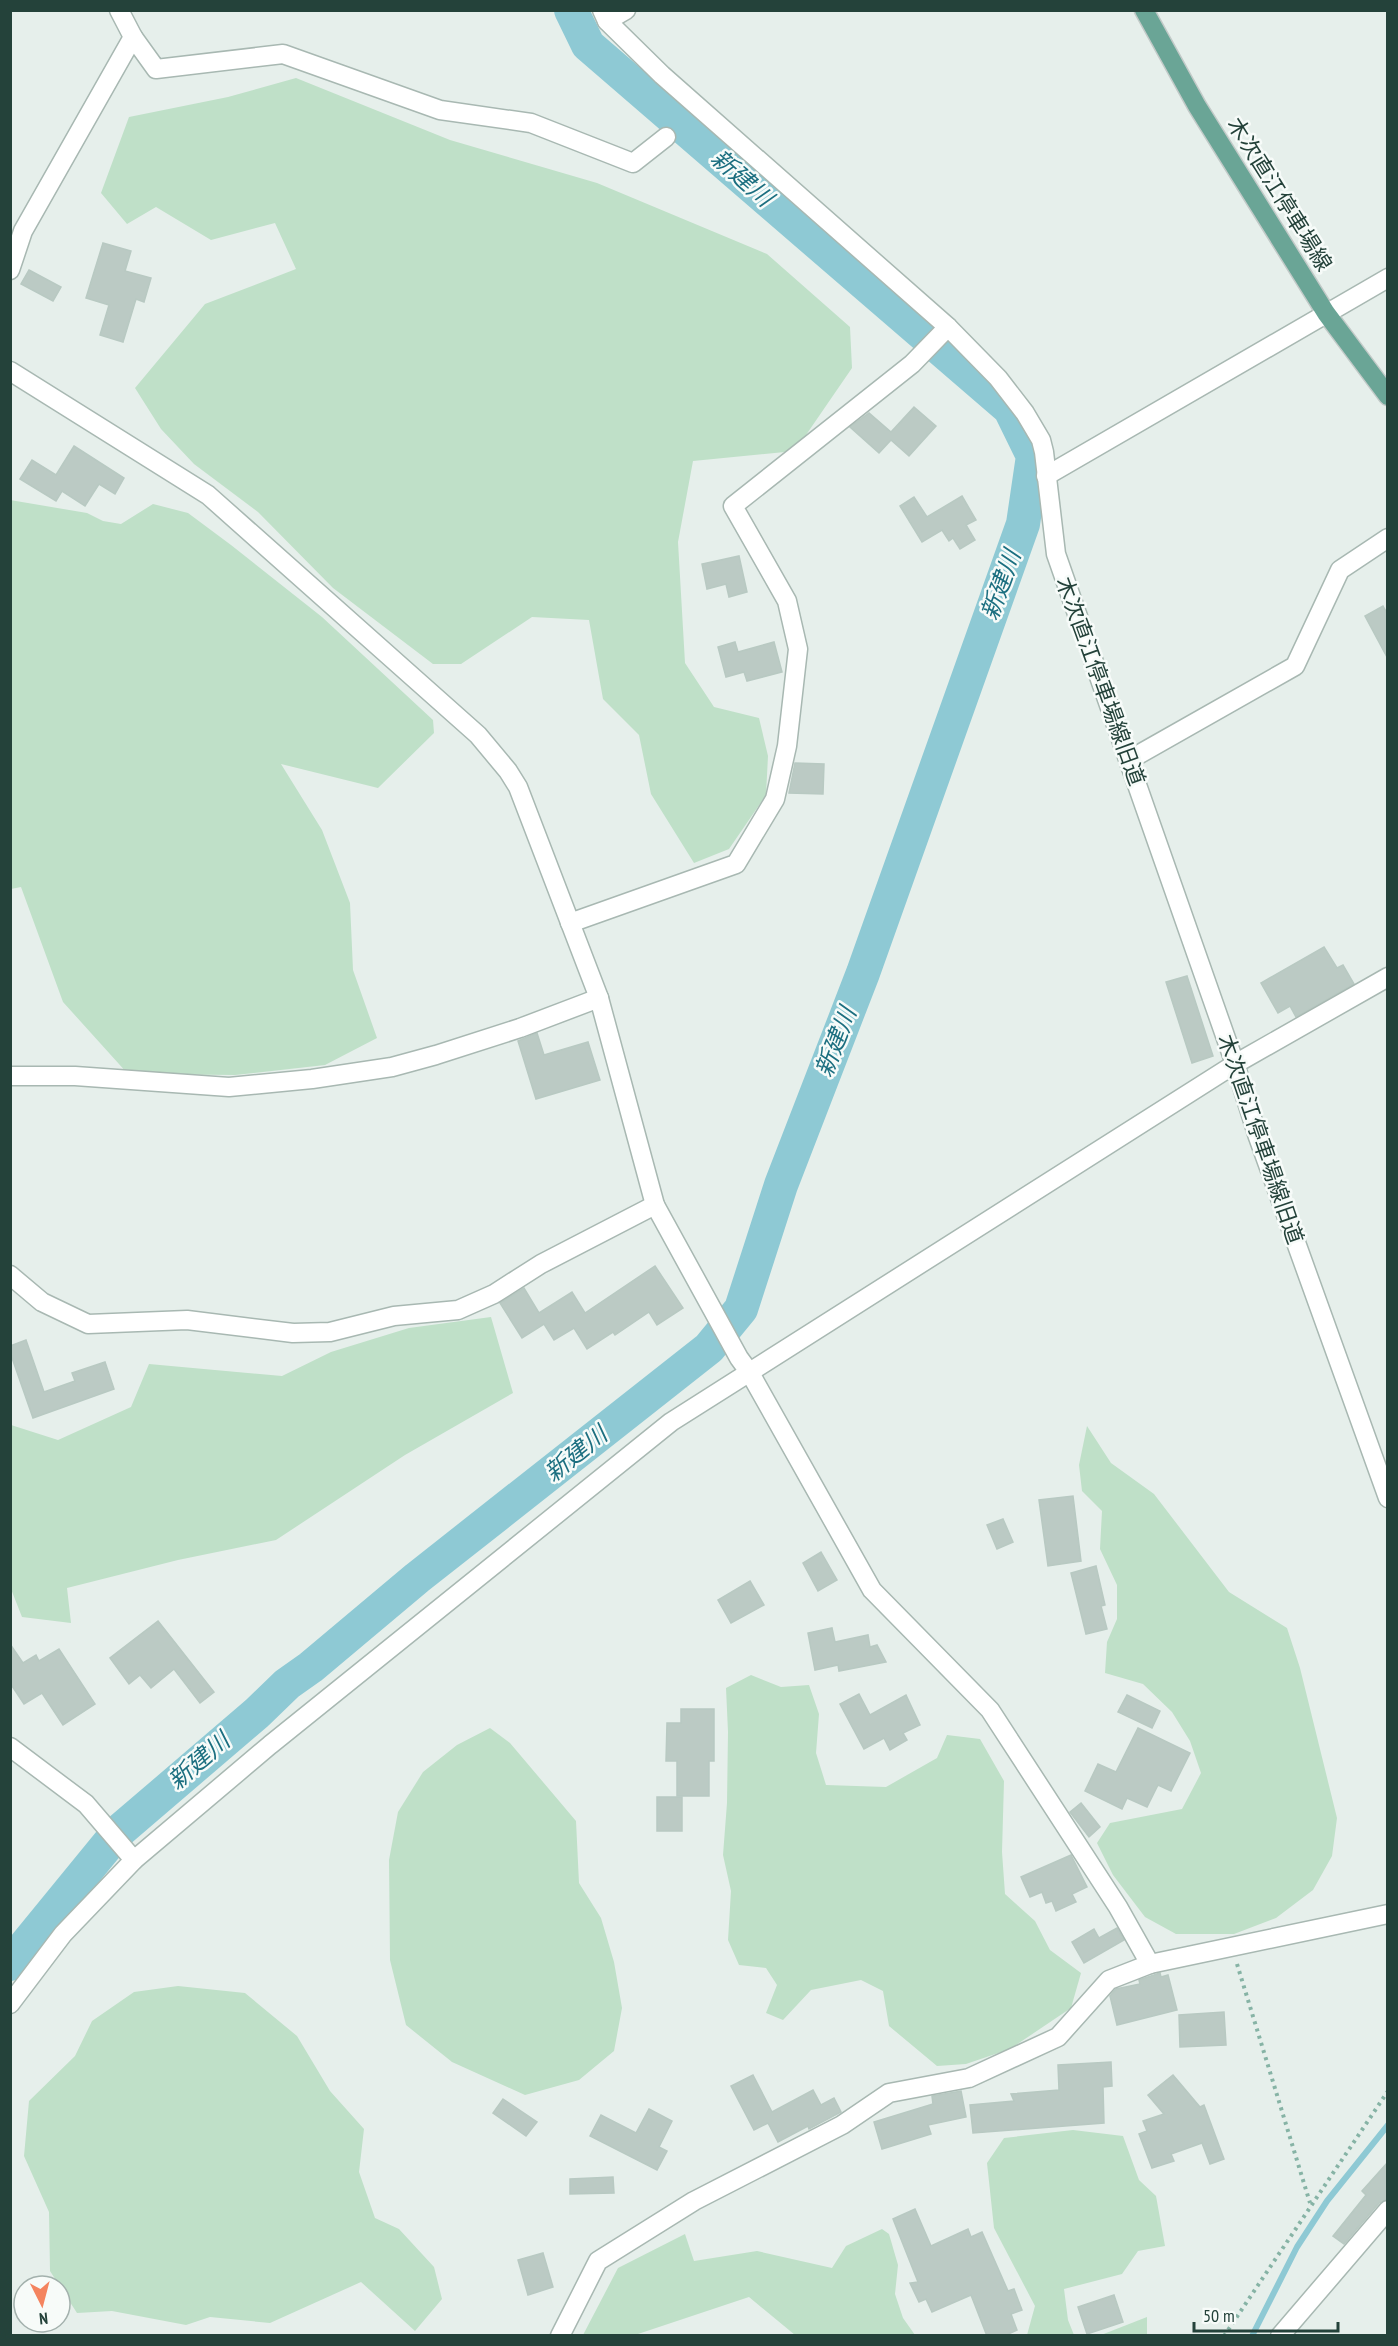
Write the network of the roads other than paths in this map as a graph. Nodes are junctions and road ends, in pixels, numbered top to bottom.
1 (119, 10) edge
2 (626, 10) edge
3 (1144, 10) edge
4 (604, 16) edge
5 (133, 37) junction
6 (666, 137) dead end
7 (10, 270) edge
8 (1388, 278) edge
9 (1326, 313) junction
10 (948, 327) junction
11 (10, 371) edge
12 (1388, 396) edge
13 (1046, 476) junction
14 (1388, 538) edge
15 (1129, 760) junction
16 (570, 923) junction
17 (1388, 977) edge
18 (599, 998) junction
19 (1235, 1064) junction
20 (10, 1076) edge
21 (655, 1205) junction
22 (10, 1275) edge
23 (750, 1373) junction
24 (1388, 1498) edge
25 (10, 1748) edge
26 (130, 1855) junction
27 (1388, 1914) edge
28 (1150, 1964) junction
29 (10, 2004) edge
30 (1388, 2210) edge
31 (560, 2336) edge
32 (1280, 2336) edge

1 - 5 street
2 - 4 street
3 - 9 main road, 木次直江停車場線
4 - 10 street, 木次直江停車場線旧道
5 - 6 street
5 - 7 street
8 - 9 street
9 - 12 main road, 木次直江停車場線
9 - 13 street
10 - 13 street, 木次直江停車場線旧道
10 - 16 street
11 - 16 street
13 - 15 street, 木次直江停車場線旧道
14 - 15 street
15 - 19 street, 木次直江停車場線旧道
16 - 18 street
17 - 19 street
18 - 20 street
18 - 21 street
19 - 23 street
19 - 24 street, 木次直江停車場線旧道
21 - 22 street
21 - 23 street
23 - 26 street
23 - 28 street
25 - 26 street
26 - 29 street
27 - 28 street
28 - 31 street
30 - 32 street

